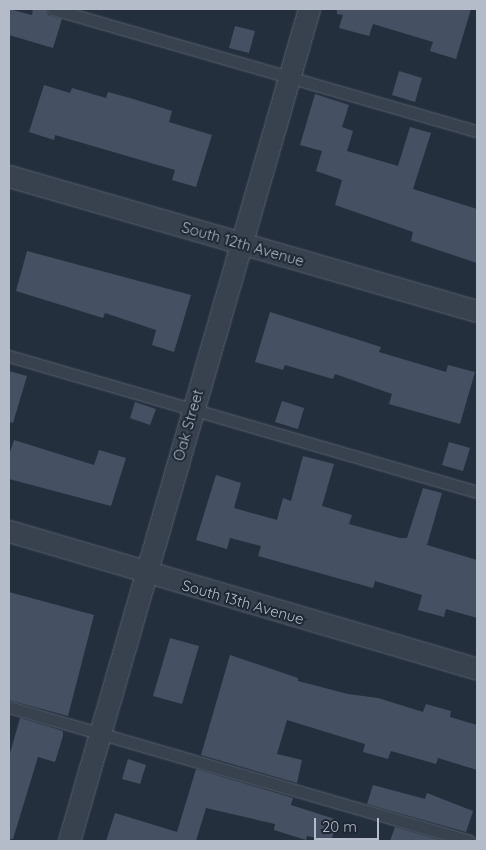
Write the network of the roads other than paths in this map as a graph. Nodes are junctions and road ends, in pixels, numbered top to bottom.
1 (53, 9) edge
2 (308, 9) edge
3 (289, 78) junction
4 (477, 131) edge
5 (9, 176) edge
6 (240, 243) junction
7 (477, 311) edge
8 (9, 356) edge
9 (193, 409) junction
10 (477, 492) edge
11 (9, 531) edge
12 (145, 573) junction
13 (477, 669) edge
14 (9, 707) edge
15 (101, 734) junction
16 (69, 841) edge
17 (469, 841) edge

1 - 3 lane
2 - 3 street, Oak Street
3 - 4 lane
3 - 6 street, Oak Street
5 - 6 street, South 12th Avenue
6 - 7 street, South 12th Avenue
6 - 9 street, Oak Street
8 - 9 lane
9 - 10 lane
9 - 12 street, Oak Street
11 - 12 street, South 13th Avenue
12 - 13 street, South 13th Avenue
12 - 15 street, Oak Street
14 - 15 lane
15 - 16 street, Oak Street
15 - 17 lane

